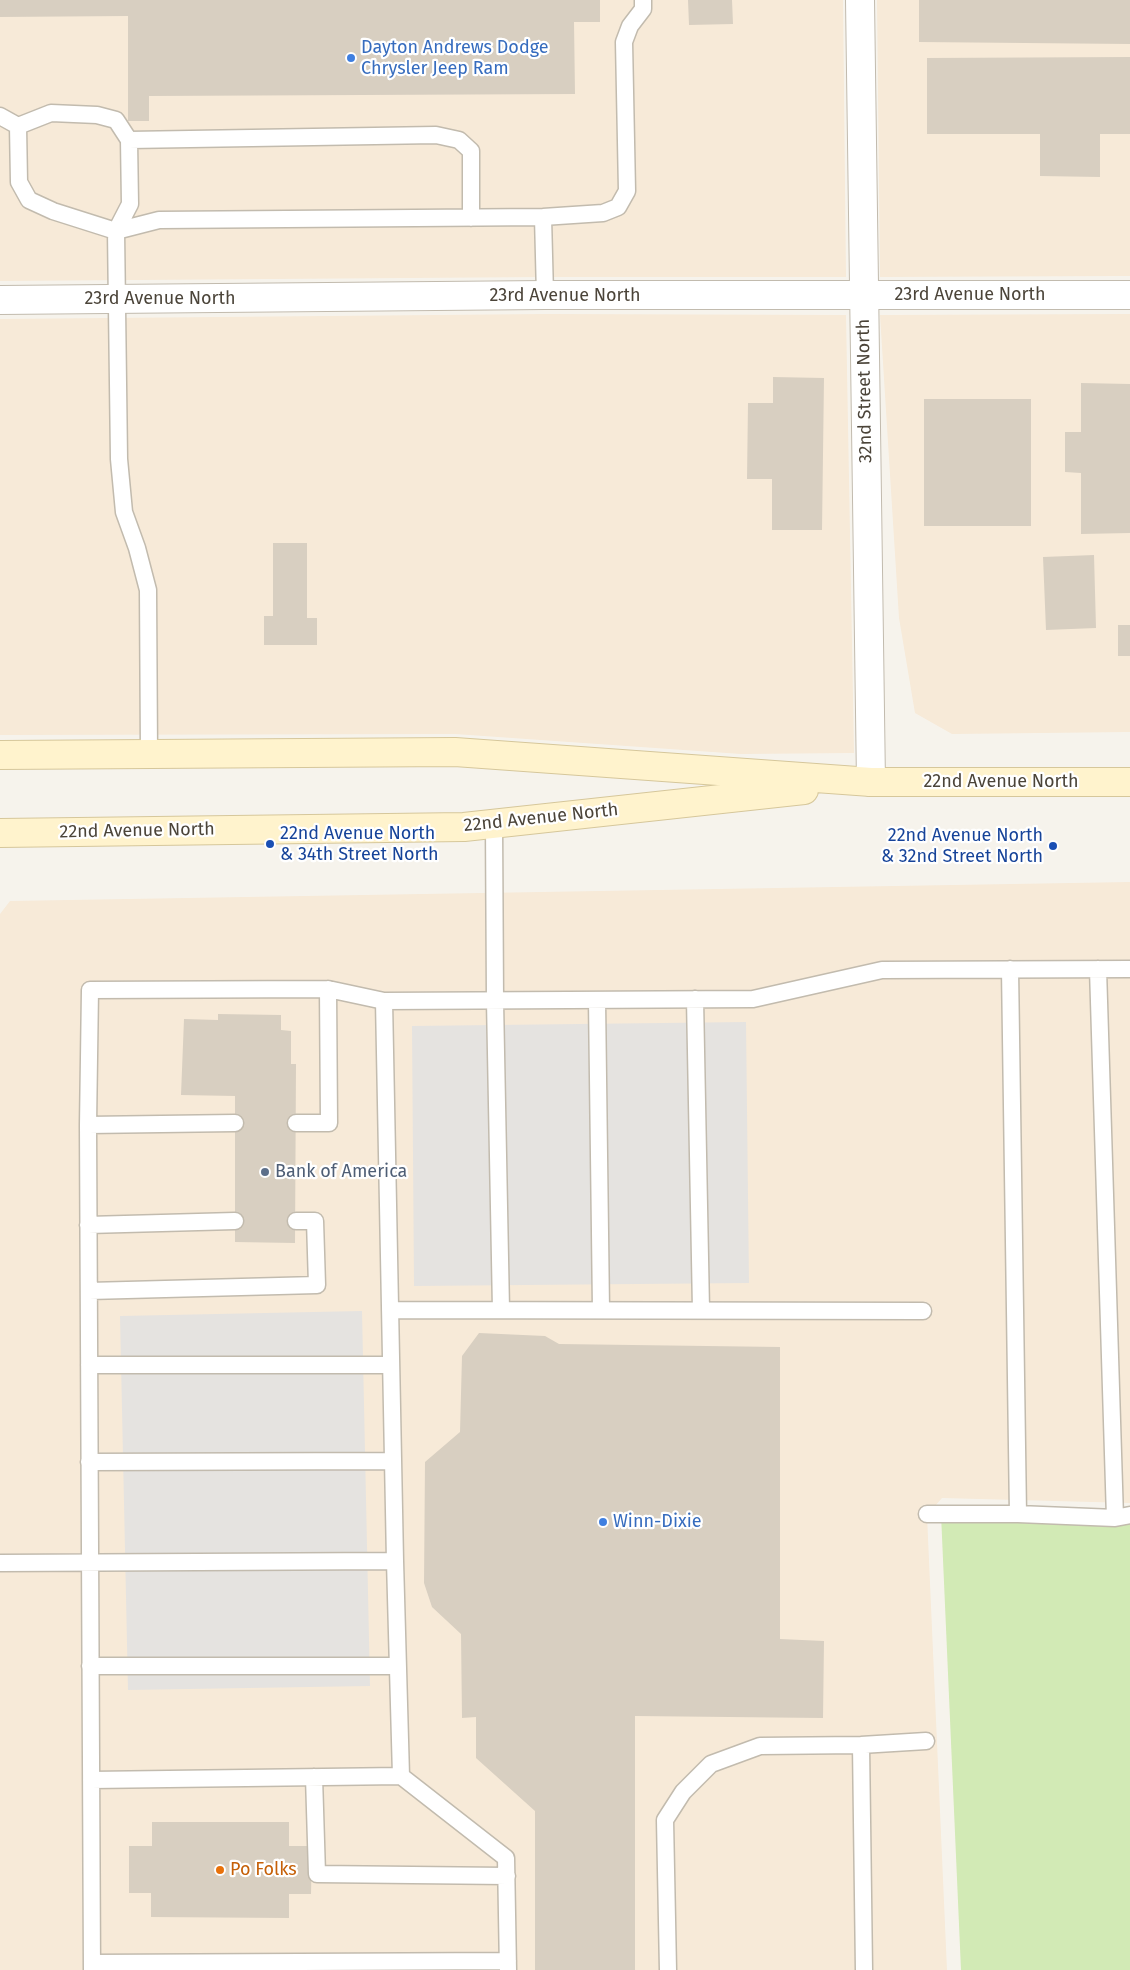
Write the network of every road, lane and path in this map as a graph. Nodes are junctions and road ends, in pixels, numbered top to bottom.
1 (643, 0) edge
2 (860, 0) edge
3 (0, 116) edge
4 (18, 126) junction
5 (129, 140) junction
6 (543, 217) junction
7 (466, 218) junction
8 (116, 231) junction
9 (545, 295) junction
10 (1130, 295) edge
11 (863, 296) junction
12 (117, 299) junction
13 (0, 300) edge
14 (149, 754) junction
15 (0, 755) edge
16 (871, 782) junction
17 (1130, 782) edge
18 (494, 824) junction
19 (0, 833) edge
20 (1010, 969) junction
21 (1098, 969) junction
22 (1130, 969) edge
23 (328, 989) junction
24 (695, 999) junction
25 (597, 1000) junction
26 (384, 1001) junction
27 (495, 1001) junction
28 (235, 1123) dead end
29 (296, 1123) dead end
30 (88, 1125) junction
31 (235, 1221) dead end
32 (296, 1221) dead end
33 (88, 1225) junction
34 (89, 1291) junction
35 (390, 1310) junction
36 (501, 1310) junction
37 (602, 1310) junction
38 (701, 1310) junction
39 (923, 1311) dead end
40 (89, 1365) junction
41 (391, 1365) junction
42 (393, 1461) junction
43 (89, 1462) junction
44 (927, 1514) dead end
45 (1018, 1514) junction
46 (1122, 1516) edge
47 (395, 1561) junction
48 (0, 1563) edge
49 (90, 1563) junction
50 (90, 1666) junction
51 (397, 1666) junction
52 (926, 1740) dead end
53 (861, 1745) junction
54 (402, 1776) junction
55 (314, 1777) junction
56 (91, 1780) junction
57 (507, 1876) junction
58 (508, 1965) edge
59 (92, 1967) edge
60 (668, 1970) edge
61 (864, 1970) edge

1 - 6 lane
2 - 11 street, 32nd Street North
3 - 4 lane
4 - 5 lane
4 - 8 lane
5 - 7 lane
5 - 8 lane
6 - 7 lane
6 - 9 lane
7 - 8 lane
8 - 12 lane
9 - 11 street, 23rd Avenue North
9 - 12 street, 23rd Avenue North
10 - 11 street, 23rd Avenue North
11 - 16 street, 32nd Street North
12 - 13 street, 23rd Avenue North
12 - 14 lane
14 - 15 main road, 22nd Avenue North
14 - 16 main road, 22nd Avenue North
16 - 17 main road, 22nd Avenue North
16 - 18 main road, 22nd Avenue North
18 - 19 main road, 22nd Avenue North
18 - 27 lane
20 - 21 lane
20 - 24 lane
20 - 45 lane
21 - 22 lane
21 - 46 lane
23 - 26 lane
23 - 29 lane
23 - 30 lane
24 - 25 lane
24 - 38 lane
25 - 27 lane
25 - 37 lane
26 - 27 lane
26 - 35 lane
27 - 36 lane
28 - 30 lane
30 - 33 lane
31 - 33 lane
32 - 34 lane
33 - 34 lane
34 - 40 lane
35 - 36 lane
35 - 41 lane
36 - 37 lane
37 - 38 lane
38 - 39 lane
40 - 41 lane
40 - 43 lane
41 - 42 lane
42 - 43 lane
42 - 47 lane
43 - 49 lane
44 - 45 lane
45 - 46 lane
47 - 49 lane
47 - 51 lane
48 - 49 lane
49 - 50 lane
50 - 51 lane
50 - 56 lane
51 - 54 lane
52 - 53 lane
53 - 60 lane
53 - 61 lane
54 - 55 lane
54 - 57 lane
55 - 56 lane
55 - 57 lane
56 - 59 lane
57 - 58 lane
58 - 59 lane

